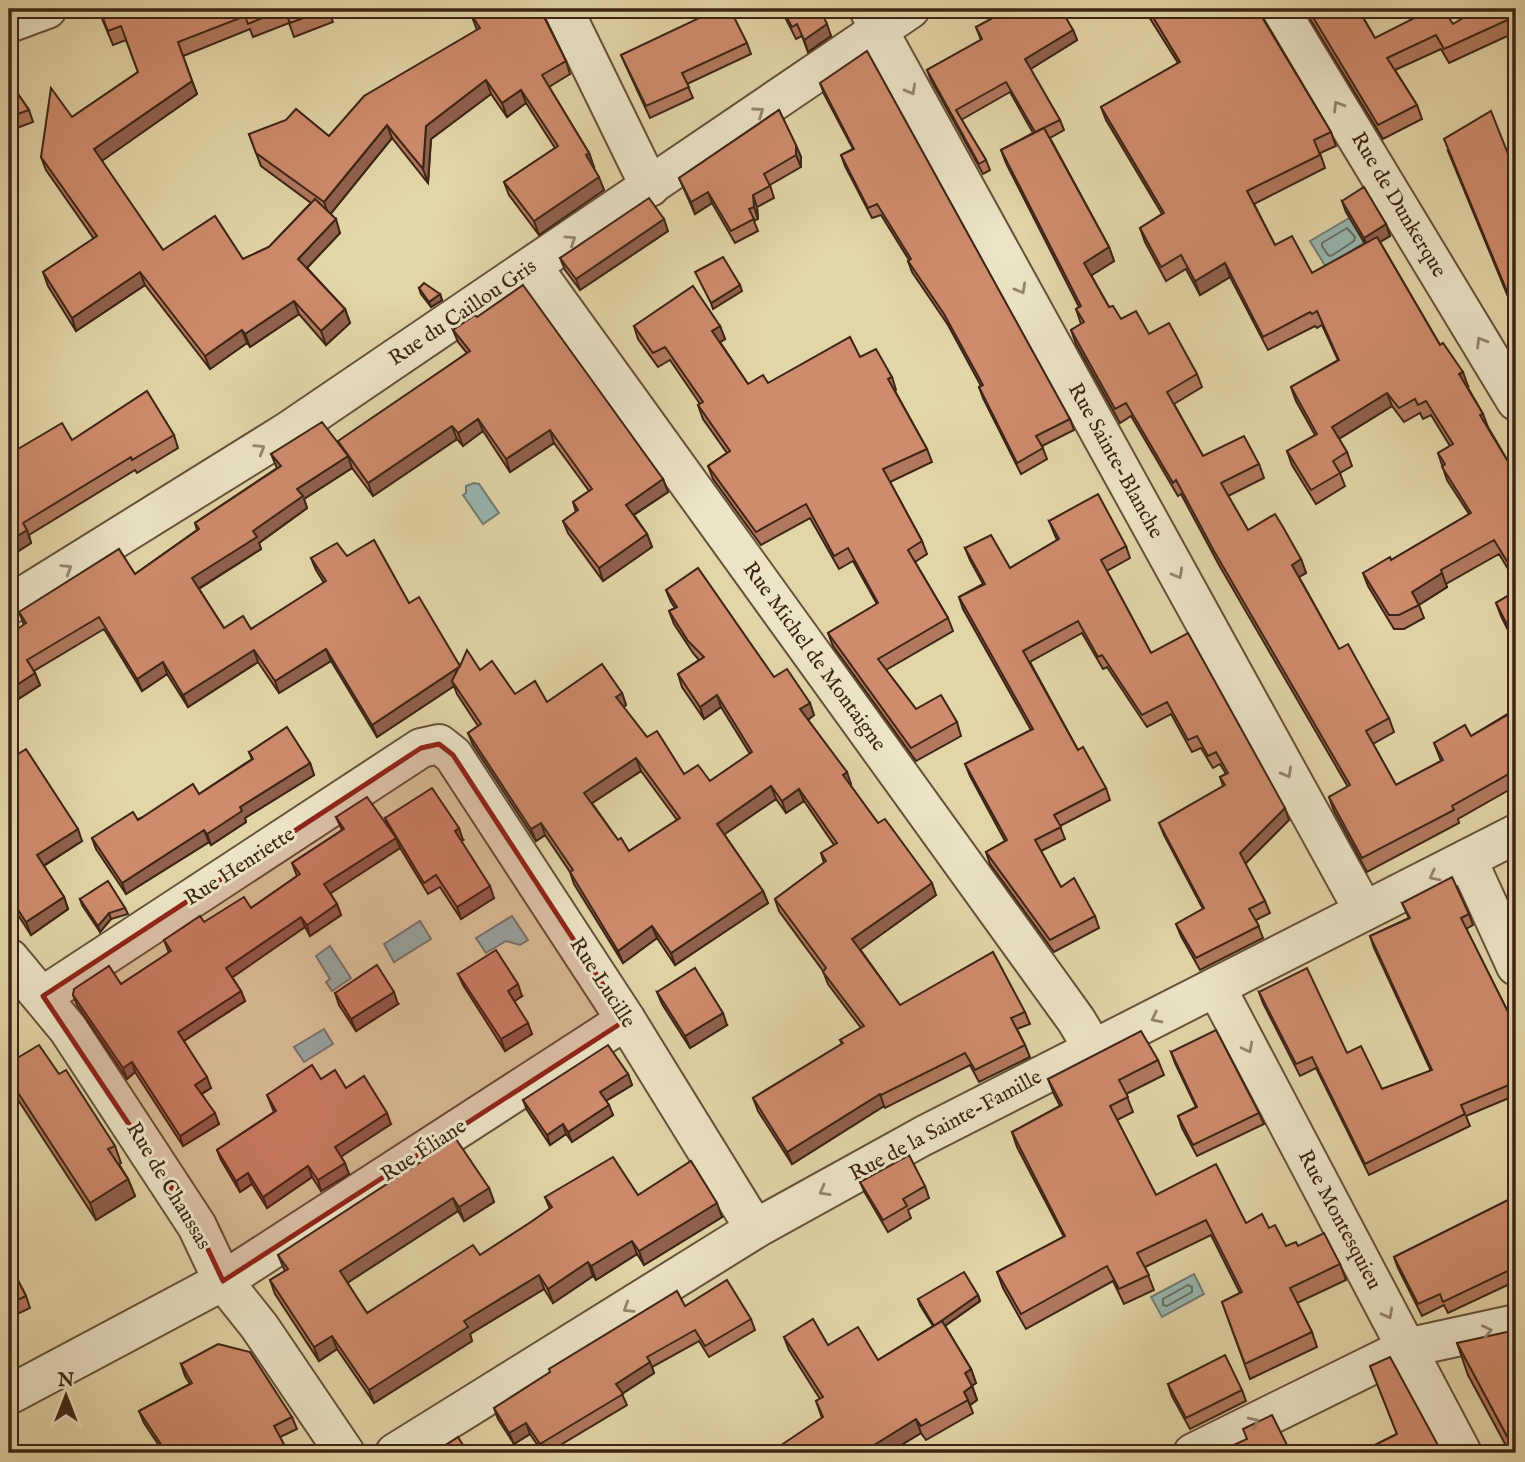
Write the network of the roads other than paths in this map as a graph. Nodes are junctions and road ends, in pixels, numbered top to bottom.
1 (47, 9) edge
2 (563, 9) edge
3 (910, 9) edge
4 (1279, 9) edge
5 (873, 19) edge
6 (9, 23) edge
7 (650, 187) junction
8 (532, 266) junction
9 (1516, 401) edge
10 (9, 605) edge
11 (439, 744) joint
12 (1516, 834) edge
13 (1467, 859) junction
14 (1363, 912) junction
15 (9, 958) edge
16 (1516, 966) edge
17 (1216, 987) junction
18 (43, 996) junction
19 (626, 1020) junction
20 (1094, 1050) junction
21 (755, 1228) junction
22 (223, 1282) junction
23 (1516, 1324) edge
24 (1406, 1348) junction
25 (9, 1395) edge
26 (345, 1453) edge
27 (396, 1453) edge
28 (1193, 1453) edge
29 (1462, 1453) edge

1 - 6 street
2 - 7 street
3 - 5 street, Rue du Caillou Gris
9 -> 4 street, Rue de Dunkerque
7 -> 5 street, Rue du Caillou Gris
5 -> 14 street, Rue Sainte-Blanche
8 -> 7 street, Rue du Caillou Gris
10 -> 8 street, Rue du Caillou Gris
8 - 20 street, Rue Michel de Montaigne
11 - 18 street, Rue Henriette
11 - 19 street, Rue Lucille
12 - 13 street, Rue de la Sainte-Famille
13 -> 14 street, Rue de la Sainte-Famille
13 - 16 street
14 - 17 street, Rue de la Sainte-Famille
15 - 18 street, Rue de Chaussas
17 -> 20 street, Rue de la Sainte-Famille
17 -> 24 street, Rue Montesquieu
18 - 22 street, Rue de Chaussas
19 - 21 street, Rue Lucille
19 - 22 street, Rue Éliane
20 -> 21 street, Rue de la Sainte-Famille
21 -> 27 street, Rue de la Sainte-Famille
22 - 25 street, Rue Éliane
22 - 26 street, Rue de Chaussas
24 -> 23 street
28 -> 24 street
24 - 29 street, Rue Montesquieu

